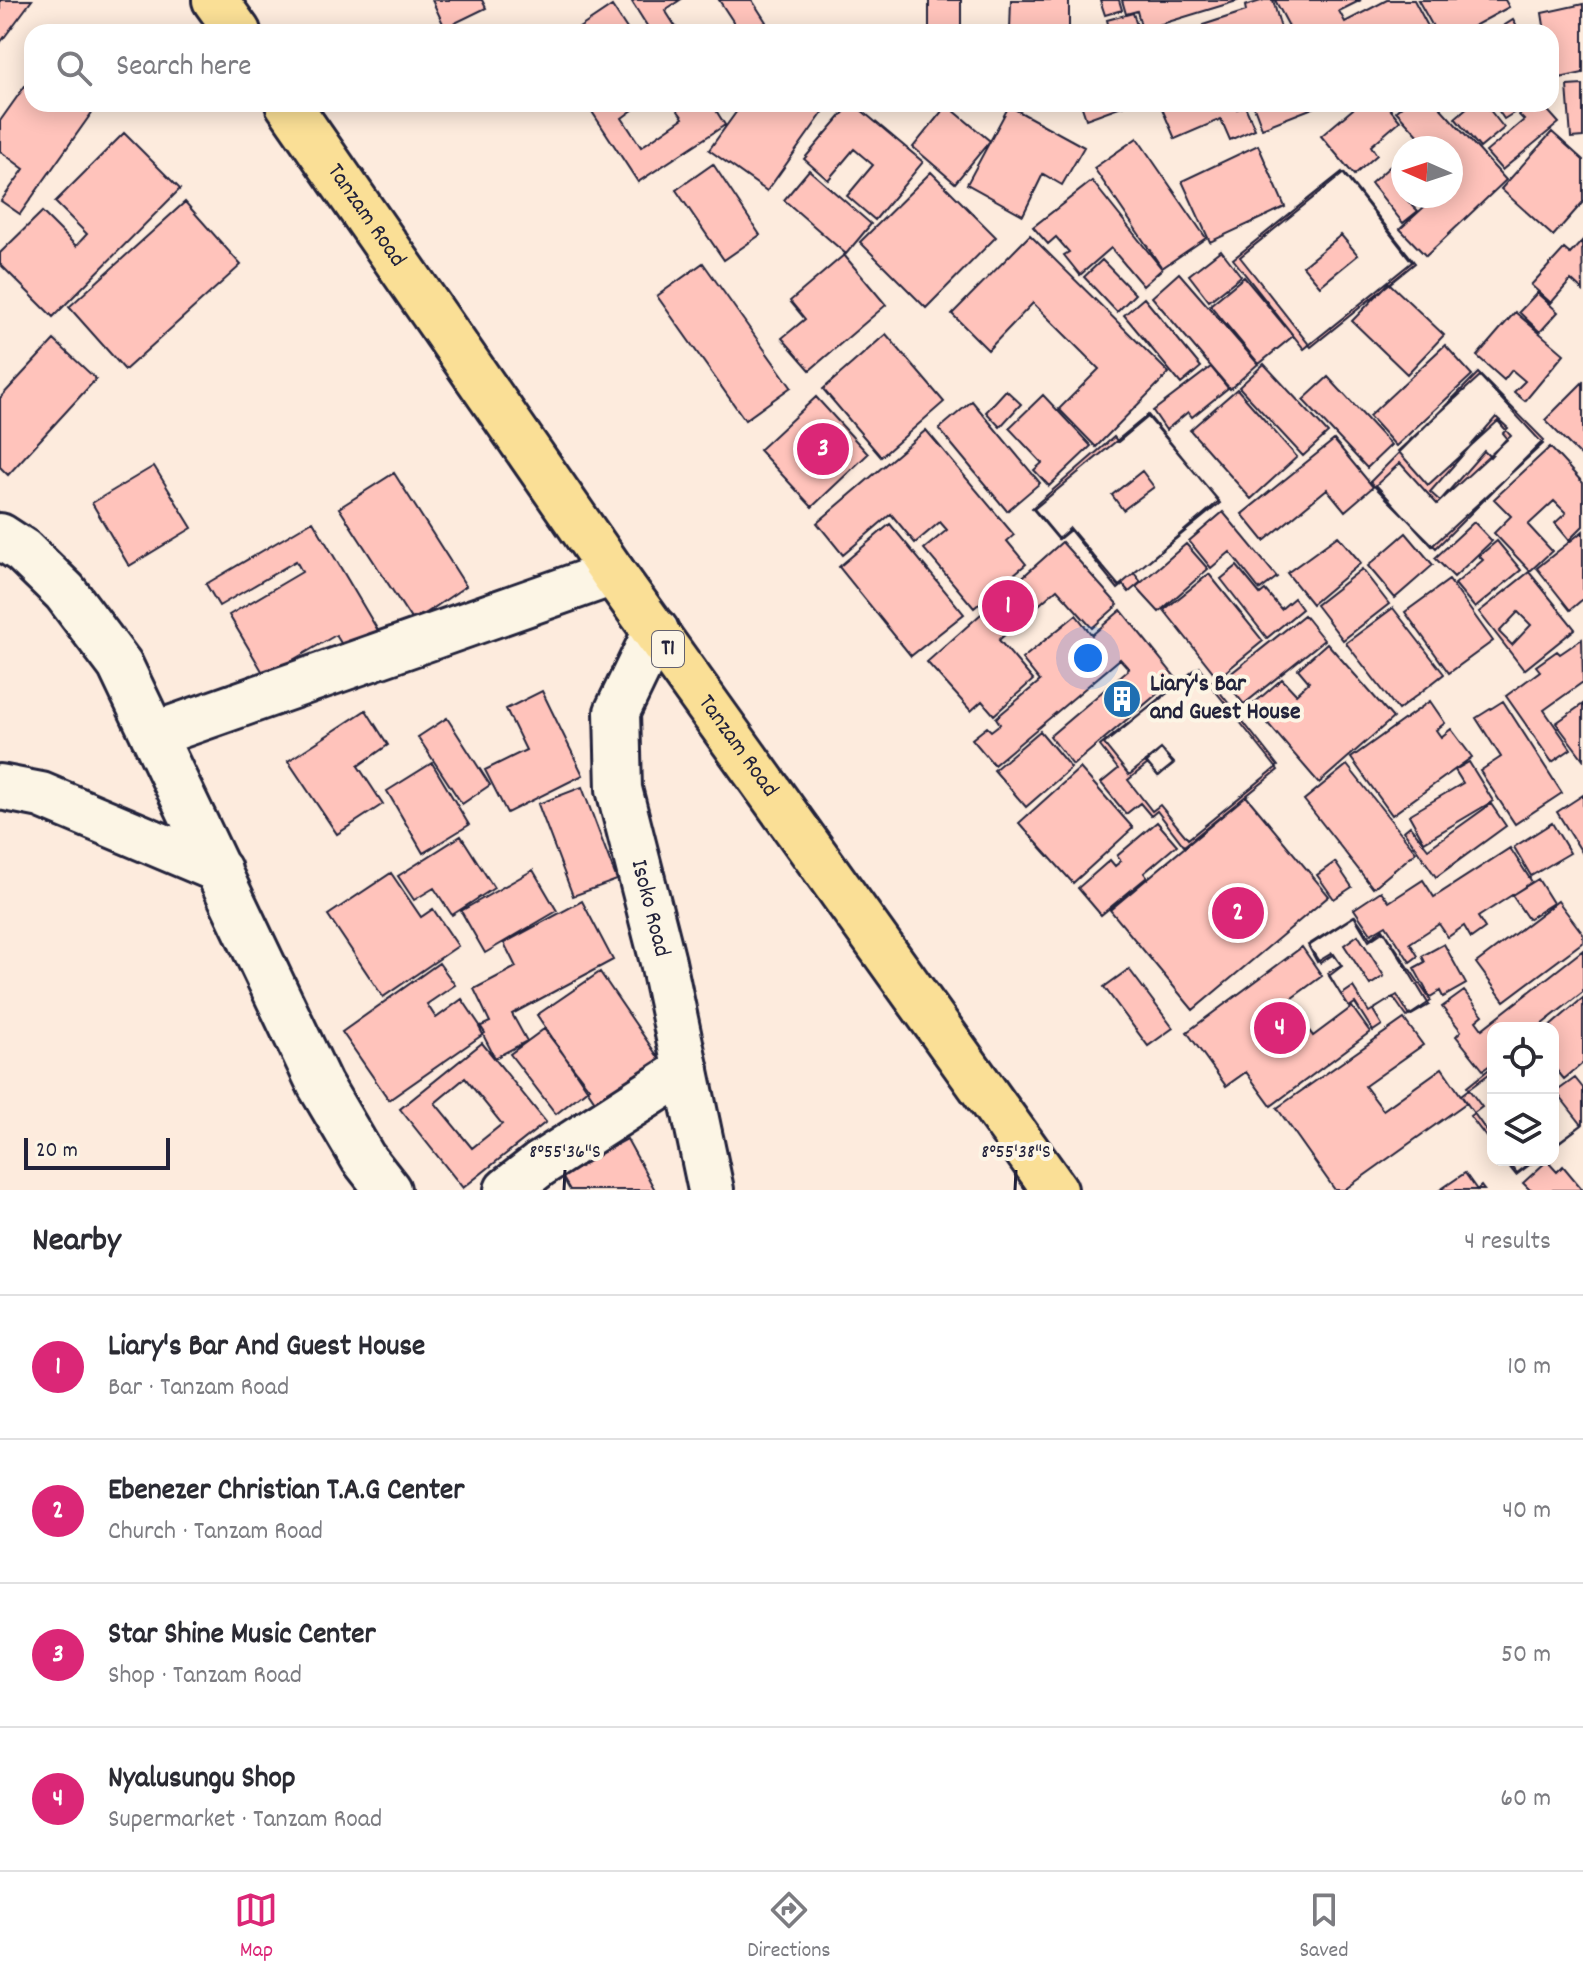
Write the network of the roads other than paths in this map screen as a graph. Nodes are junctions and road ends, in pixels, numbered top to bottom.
1 (215, 0) edge
2 (232, 24) edge
3 (294, 112) edge
4 (0, 536) edge
5 (613, 573) junction
6 (656, 631) junction
7 (153, 735) junction
8 (0, 787) edge
9 (219, 870) junction
10 (686, 1070) junction
11 (388, 1190) edge
12 (507, 1190) edge
13 (711, 1190) edge
14 (1055, 1190) edge

1 - 2 highway
3 - 5 highway, Tanzam Road / T1
4 - 7 street
5 - 6 highway, Tanzam Road / T1
5 - 7 street
6 - 10 street, Isoko Road
6 - 14 highway, Tanzam Road / T1
7 - 9 street
8 - 9 street
9 - 11 street
10 - 12 street
10 - 13 street, Isoko Road

